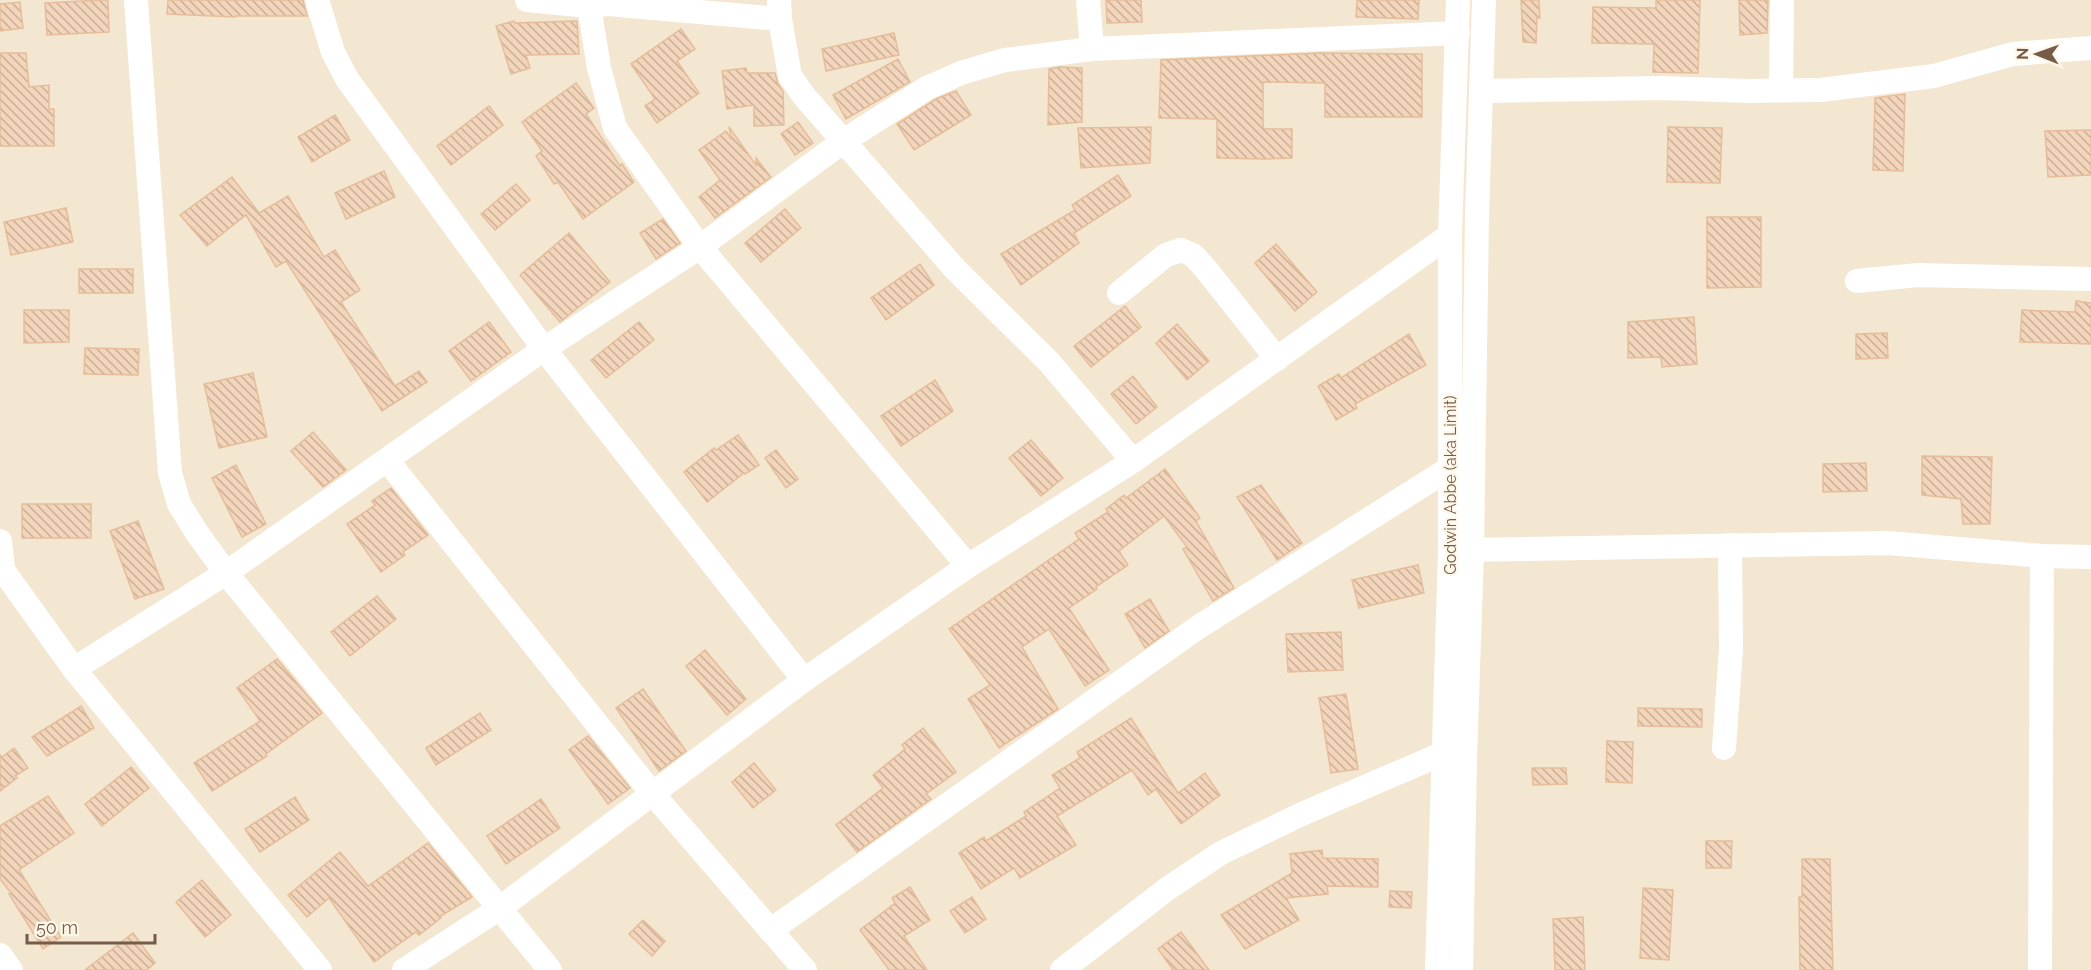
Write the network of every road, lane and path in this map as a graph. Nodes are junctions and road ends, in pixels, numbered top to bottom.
1 (136, 0) edge
2 (316, 0) edge
3 (527, 0) edge
4 (1088, 0) edge
5 (1458, 0) edge
6 (1484, 0) edge
7 (1782, 0) edge
8 (601, 4) edge
9 (780, 10) edge
10 (1458, 33) junction
11 (2091, 48) edge
12 (1092, 49) junction
13 (1781, 90) junction
14 (1482, 91) junction
15 (845, 140) junction
16 (1450, 235) junction
17 (700, 247) junction
18 (2091, 279) edge
19 (1857, 281) dead end
20 (1451, 283) junction
21 (1476, 283) junction
22 (1119, 293) dead end
23 (544, 349) junction
24 (1277, 358) junction
25 (387, 460) junction
26 (1133, 461) junction
27 (1450, 468) junction
28 (0, 541) edge
29 (1730, 545) junction
30 (1461, 550) junction
31 (2042, 556) junction
32 (2091, 557) edge
33 (968, 566) junction
34 (1, 568) edge
35 (226, 573) junction
36 (74, 669) junction
37 (804, 680) junction
38 (1724, 747) dead end
39 (1444, 753) junction
40 (652, 794) junction
41 (500, 908) junction
42 (771, 930) junction
43 (0, 955) edge
44 (11, 970) edge
45 (320, 970) edge
46 (404, 970) edge
47 (550, 970) edge
48 (805, 970) edge
49 (1062, 970) edge
50 (1437, 970) edge
51 (1461, 970) edge
52 (2040, 970) edge

1 - 35 street
2 - 23 street
3 - 8 street
4 - 12 street
5 - 10 street, Godwin Abbe (aka Limit)
6 - 14 street, Godwin Abbe (aka Limit)
7 - 13 street
8 - 9 street
8 - 17 street
9 - 15 street
10 - 12 street
10 - 16 street, Godwin Abbe (aka Limit)
11 - 13 street
12 - 15 street
13 - 14 street
14 - 21 street, Godwin Abbe (aka Limit)
15 - 17 street
15 - 26 street
16 - 20 street, Godwin Abbe (aka Limit)
16 - 24 street
17 - 23 street
17 - 33 street
18 - 19 street
20 - 21 street
20 - 27 street, Godwin Abbe (aka Limit)
21 - 30 street, Godwin Abbe (aka Limit)
22 - 24 street
23 - 25 street
23 - 37 street
24 - 26 street
25 - 35 street
25 - 40 street
26 - 33 street
27 - 30 street, Godwin Abbe (aka Limit)
27 - 42 street
28 - 34 street
29 - 30 street
29 - 31 street
29 - 38 street
30 - 39 street, Godwin Abbe (aka Limit)
30 - 51 street, Godwin Abbe (aka Limit)
31 - 32 street
31 - 52 street
33 - 37 street
34 - 36 street
35 - 36 street
35 - 41 street
36 - 45 street
37 - 40 street
39 - 49 street
39 - 50 street, Godwin Abbe (aka Limit)
40 - 41 street
40 - 42 street
41 - 46 street
41 - 47 street
42 - 48 street
43 - 44 street

